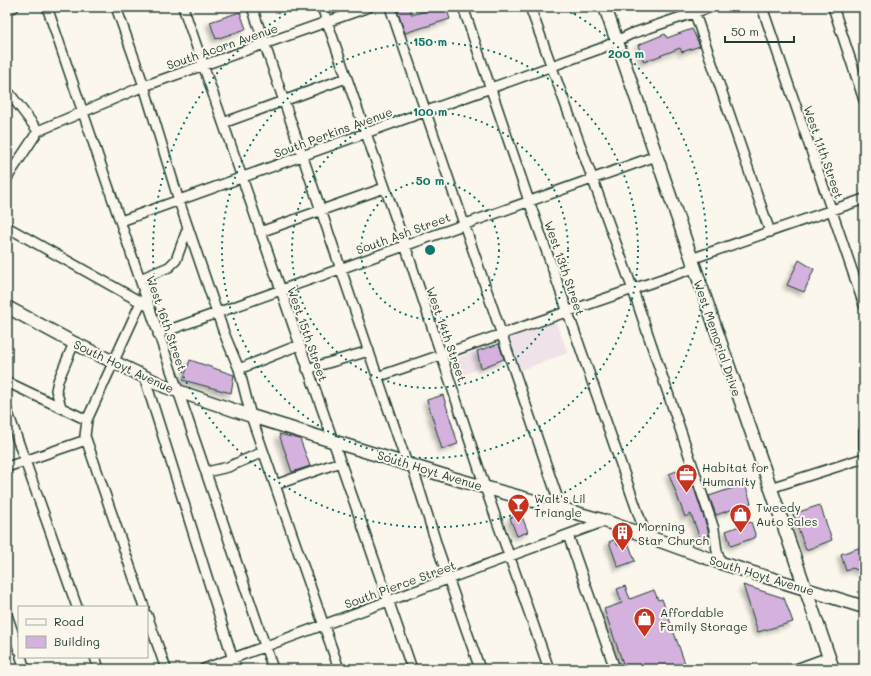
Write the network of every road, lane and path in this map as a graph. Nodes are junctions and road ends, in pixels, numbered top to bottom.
1 (14, 7) edge
2 (47, 7) edge
3 (116, 7) edge
4 (183, 7) edge
5 (252, 7) edge
6 (322, 7) edge
7 (369, 7) edge
8 (390, 7) edge
9 (463, 7) edge
10 (530, 7) edge
11 (605, 7) edge
12 (711, 7) edge
13 (762, 7) edge
14 (833, 7) edge
15 (7, 10) edge
16 (693, 10) edge
17 (327, 22) junction
18 (617, 41) junction
19 (264, 44) junction
20 (204, 65) junction
21 (551, 66) junction
22 (346, 78) junction
23 (144, 86) junction
24 (491, 87) junction
25 (7, 90) edge
26 (864, 100) edge
27 (284, 101) junction
28 (83, 111) junction
29 (426, 111) junction
30 (223, 123) junction
31 (38, 130) junction
32 (365, 133) junction
33 (303, 156) junction
34 (656, 156) junction
35 (241, 177) junction
36 (592, 177) junction
37 (7, 178) edge
38 (384, 188) junction
39 (864, 199) edge
40 (179, 201) junction
41 (529, 201) junction
42 (322, 210) junction
43 (832, 210) junction
44 (121, 221) junction
45 (464, 224) junction
46 (7, 227) edge
47 (188, 227) junction
48 (260, 232) junction
49 (770, 232) junction
50 (405, 244) junction
51 (693, 263) junction
52 (341, 267) junction
53 (140, 279) junction
54 (280, 289) junction
55 (633, 290) junction
56 (145, 304) junction
57 (864, 304) edge
58 (7, 307) edge
59 (217, 312) junction
60 (567, 312) junction
61 (158, 334) junction
62 (501, 335) junction
63 (74, 343) junction
64 (299, 345) junction
65 (369, 351) junction
66 (442, 355) junction
67 (115, 362) junction
68 (307, 368) junction
69 (239, 369) junction
70 (144, 376) junction
71 (378, 377) junction
72 (7, 382) edge
73 (178, 390) junction
74 (61, 407) junction
75 (7, 410) edge
76 (251, 416) junction
77 (87, 420) junction
78 (864, 431) edge
79 (86, 440) junction
80 (332, 440) junction
81 (864, 447) edge
82 (263, 452) junction
83 (864, 458) edge
84 (26, 460) junction
85 (340, 462) junction
86 (409, 464) junction
87 (7, 467) edge
88 (207, 472) junction
89 (275, 485) junction
90 (485, 487) junction
91 (770, 488) junction
92 (561, 508) junction
93 (605, 521) junction
94 (568, 535) junction
95 (646, 536) junction
96 (511, 556) junction
97 (721, 563) junction
98 (449, 580) junction
99 (804, 588) junction
100 (388, 601) junction
101 (77, 606) edge
102 (144, 606) edge
103 (864, 607) edge
104 (7, 615) edge
105 (148, 618) edge
106 (323, 625) junction
107 (18, 647) edge
108 (265, 647) junction
109 (21, 658) edge
110 (95, 658) edge
111 (233, 659) junction
112 (831, 663) edge
113 (25, 669) edge
114 (99, 669) edge
115 (166, 669) edge
116 (204, 669) edge
117 (236, 669) edge
118 (273, 669) edge
119 (339, 669) edge
120 (412, 669) edge
121 (480, 669) edge
122 (549, 669) edge
123 (615, 669) edge
124 (796, 669) edge

1 - 15 street
2 - 28 street, West 16th Street
3 - 23 street
4 - 20 street, West 15th Street
5 - 19 street
6 - 17 street, West 14th Street
7 - 17 street, South Acorn Avenue
8 - 29 street
9 - 24 street, West 13th Street
10 - 21 street
11 - 18 main road, West Memorial Drive
12 - 16 street, South Perkins Avenue
13 - 43 street, West 11th Street
14 - 26 street
16 - 18 street, South Perkins Avenue
16 - 49 street
17 - 19 street, South Acorn Avenue
17 - 22 street, West 14th Street
18 - 21 street, South Perkins Avenue
18 - 34 main road, West Memorial Drive
19 - 20 street, South Acorn Avenue
19 - 27 street
20 - 23 street, South Acorn Avenue
20 - 30 street, West 15th Street
21 - 24 street, South Perkins Avenue
21 - 36 street
22 - 27 street
22 - 32 street, West 14th Street
23 - 28 street, South Acorn Avenue
23 - 40 street
24 - 29 street, South Perkins Avenue
24 - 41 street, West 13th Street
25 - 31 street
27 - 30 street
27 - 33 street
28 - 31 street, South Acorn Avenue
28 - 44 street, West 16th Street
29 - 32 street, South Perkins Avenue
29 - 45 street
30 - 35 street, West 15th Street
31 - 37 street
32 - 33 street, South Perkins Avenue
32 - 38 street, West 14th Street
33 - 35 street, South Perkins Avenue
33 - 42 street
34 - 36 street, South Ash Street
34 - 51 main road, West Memorial Drive
35 - 40 street, South Perkins Avenue
35 - 48 street, West 15th Street
36 - 41 street, South Ash Street
36 - 55 street
38 - 42 street
38 - 50 street, West 14th Street
39 - 43 street
40 - 44 street, South Perkins Avenue
40 - 47 street
41 - 45 street, South Ash Street
41 - 60 street, West 13th Street
42 - 48 street
42 - 52 street
43 - 49 street
43 - 57 street, West 11th Street
44 - 53 street, West 16th Street
45 - 50 street, South Ash Street
45 - 62 street
46 - 56 street
47 - 53 street
47 - 59 street
48 - 54 street, West 15th Street
49 - 51 street
50 - 52 street, South Ash Street
50 - 66 street, West 14th Street
51 - 55 street
51 - 91 main road, West Memorial Drive
52 - 54 street, South Ash Street
52 - 65 street
53 - 56 street, West 16th Street
54 - 59 street, South Ash Street
54 - 64 street, West 15th Street
55 - 60 street
55 - 97 street
56 - 61 street, West 16th Street
56 - 67 street
58 - 63 main road, South Hoyt Avenue
59 - 61 street, South Ash Street
59 - 69 street
60 - 62 street
60 - 95 street, West 13th Street
61 - 73 street, West 16th Street
62 - 66 street
62 - 92 street
63 - 67 main road, South Hoyt Avenue
63 - 74 street
64 - 68 street, West 15th Street
64 - 69 street
65 - 68 street
65 - 71 street
66 - 71 street
66 - 90 street, West 14th Street
67 - 70 main road, South Hoyt Avenue
67 - 77 street
68 - 80 street, West 15th Street
69 - 76 street
70 - 73 main road, South Hoyt Avenue
70 - 111 street
71 - 86 street
72 - 74 street
73 - 76 main road, South Hoyt Avenue
73 - 88 street, West 16th Street
74 - 77 street
75 - 84 street
76 - 80 main road, South Hoyt Avenue
76 - 82 street
77 - 79 street
78 - 81 street
79 - 84 street
79 - 102 street
80 - 85 street, West 15th Street
80 - 86 main road, South Hoyt Avenue
82 - 88 street
82 - 89 street
83 - 91 street
84 - 87 street
84 - 101 street
85 - 89 street
85 - 100 street, West 15th Street
86 - 90 main road, South Hoyt Avenue
86 - 98 street
88 - 108 street, West 16th Street
89 - 106 street
90 - 92 main road, South Hoyt Avenue
90 - 96 street, West 14th Street
91 - 99 main road, West Memorial Drive
92 - 93 main road, South Hoyt Avenue
93 - 94 street, South Pierce Street
93 - 95 main road, South Hoyt Avenue
94 - 96 street, South Pierce Street
94 - 123 street
95 - 97 main road, South Hoyt Avenue
96 - 98 street, South Pierce Street
96 - 122 street, West 14th Street
97 - 99 main road, South Hoyt Avenue
98 - 100 street, South Pierce Street
98 - 121 street
99 - 103 main road, South Hoyt Avenue
99 - 112 main road, West Memorial Drive
100 - 106 street, South Pierce Street
100 - 120 street, West 15th Street
104 - 107 street
105 - 115 street
106 - 108 street, South Pierce Street
106 - 119 street
108 - 111 street, South Pierce Street
108 - 118 street, West 16th Street
109 - 113 street
110 - 114 street
111 - 116 street, South Pierce Street
111 - 117 street
112 - 124 street

